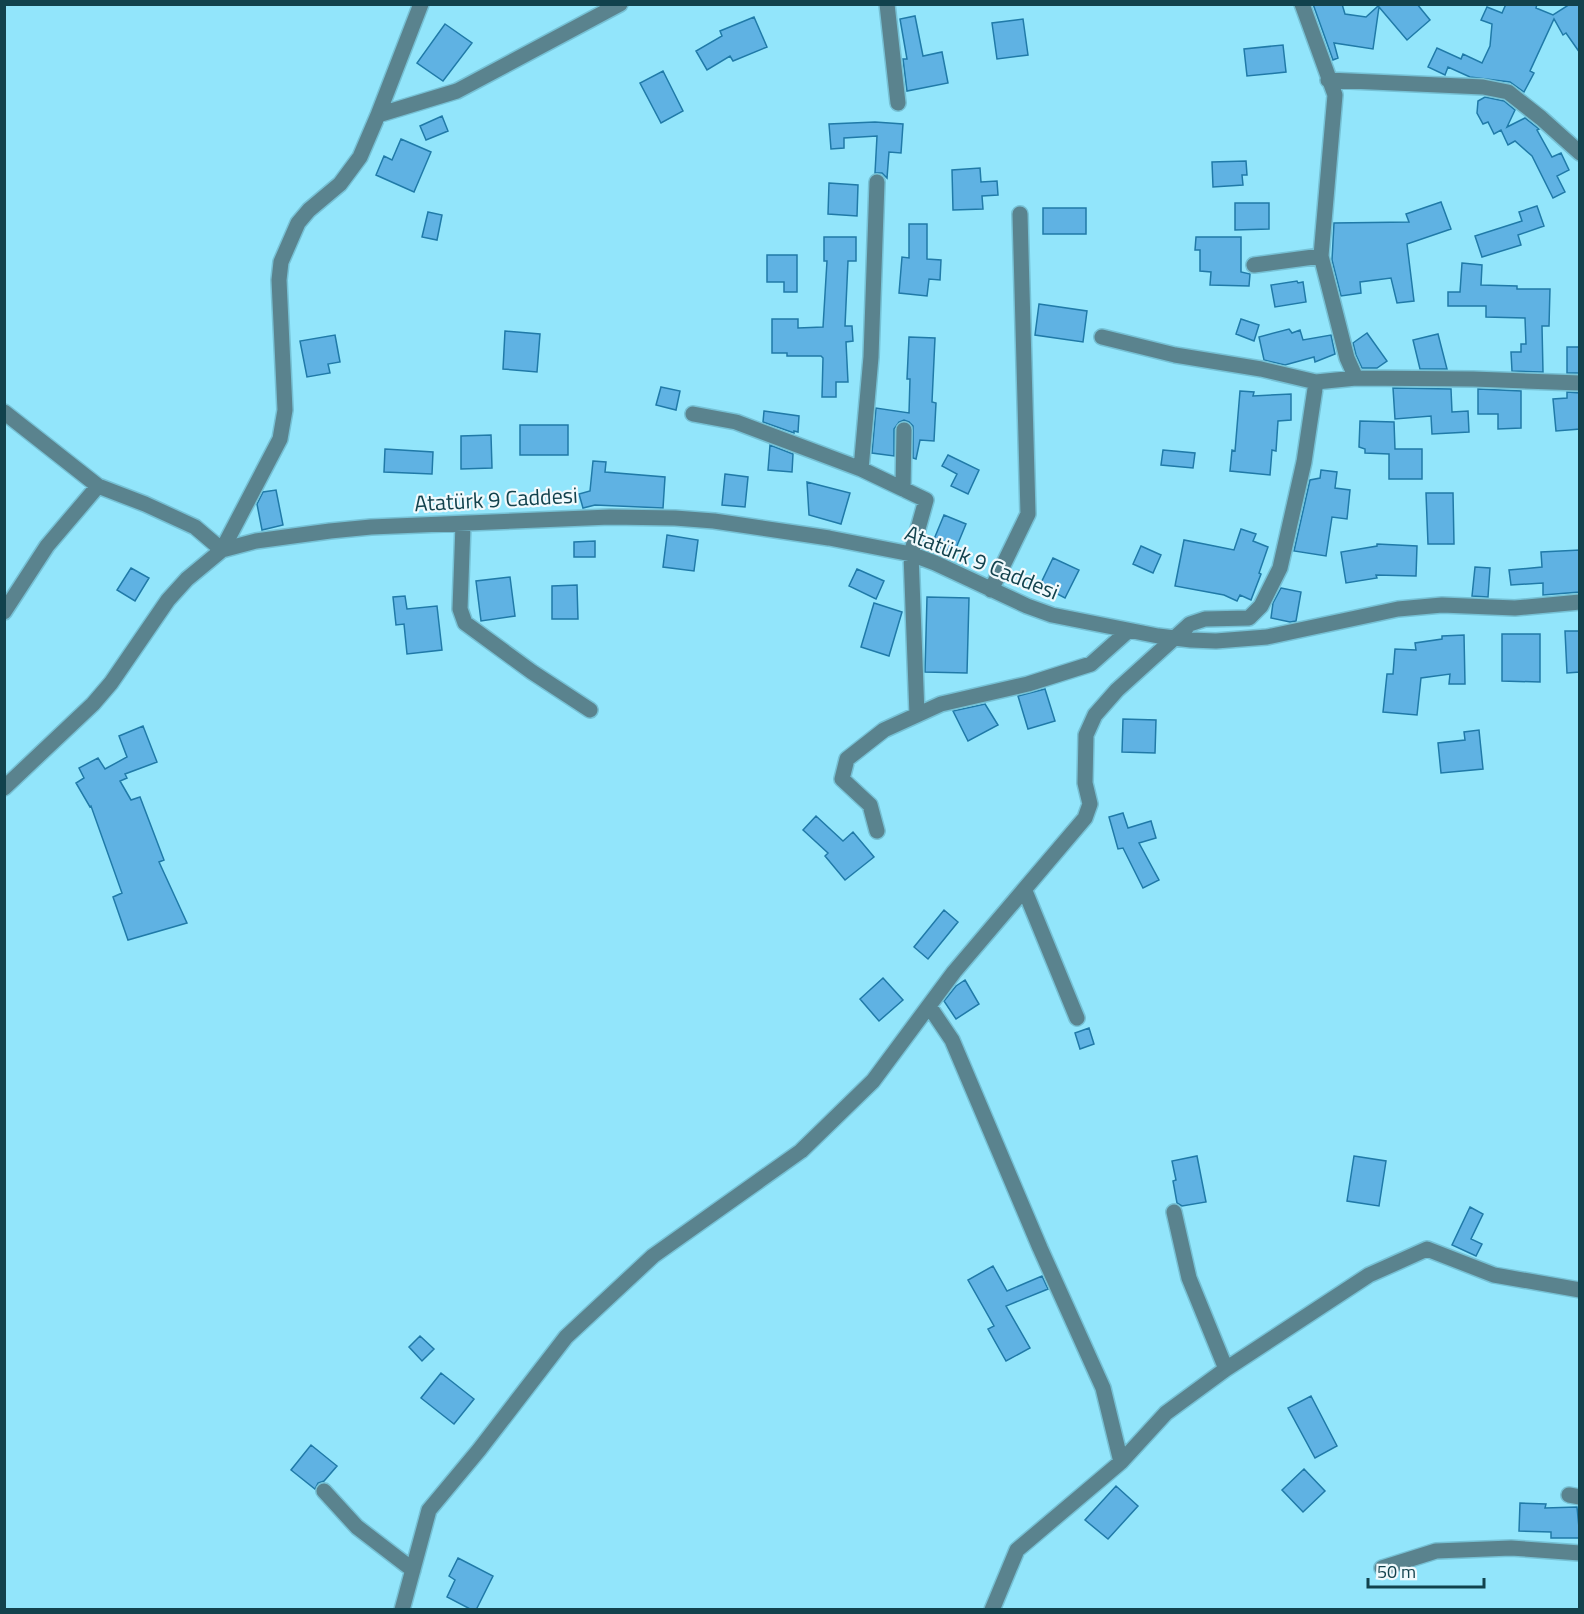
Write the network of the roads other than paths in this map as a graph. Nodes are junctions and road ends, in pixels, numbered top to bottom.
1 (421, 4) edge
2 (620, 4) edge
3 (887, 4) edge
4 (1302, 4) edge
5 (1328, 80) junction
6 (898, 103) dead end
7 (378, 115) junction
8 (1580, 153) edge
9 (877, 182) dead end
10 (1020, 214) dead end
11 (1322, 256) junction
12 (1254, 265) dead end
13 (1102, 337) dead end
14 (1356, 378) junction
15 (1316, 382) junction
16 (1580, 382) edge
17 (4, 412) edge
18 (693, 414) dead end
19 (904, 430) dead end
20 (861, 469) junction
21 (98, 486) junction
22 (903, 489) junction
23 (463, 524) junction
24 (222, 550) junction
25 (911, 554) junction
26 (991, 590) junction
27 (1580, 602) edge
28 (4, 612) edge
29 (1128, 631) junction
30 (1174, 638) junction
31 (590, 710) dead end
32 (917, 715) junction
33 (4, 788) edge
34 (877, 831) dead end
35 (1025, 891) junction
36 (929, 1005) junction
37 (1077, 1018) dead end
38 (1174, 1212) dead end
39 (1580, 1290) edge
40 (1226, 1369) junction
41 (1121, 1462) junction
42 (324, 1491) dead end
43 (1580, 1553) edge
44 (1382, 1568) dead end
45 (413, 1570) junction
46 (402, 1610) edge
47 (992, 1610) edge

1 - 7 street
2 - 7 street
3 - 6 street
4 - 5 street
5 - 8 street
5 - 11 street
7 - 24 street
9 - 20 street
10 - 26 street
11 - 12 street
11 - 14 street
13 - 15 street
14 - 15 street
14 - 16 street
15 - 30 street
17 - 21 street
18 - 20 street
19 - 22 street
20 - 22 street
21 - 24 street
21 - 28 street
22 - 25 street
23 - 24 street, Atatürk 9 Caddesi
23 - 25 street, Atatürk 9 Caddesi
23 - 31 street
24 - 33 street
25 - 26 street, Atatürk 9 Caddesi
25 - 32 street
26 - 29 street, Atatürk 9 Caddesi
27 - 30 street, Atatürk 9 Caddesi
29 - 30 street, Atatürk 9 Caddesi
29 - 32 street
30 - 35 street
32 - 34 street
35 - 36 street
35 - 37 street
36 - 41 street
36 - 45 street
38 - 40 street
39 - 40 street
40 - 41 street
41 - 47 street
42 - 45 street
43 - 44 street
45 - 46 street

